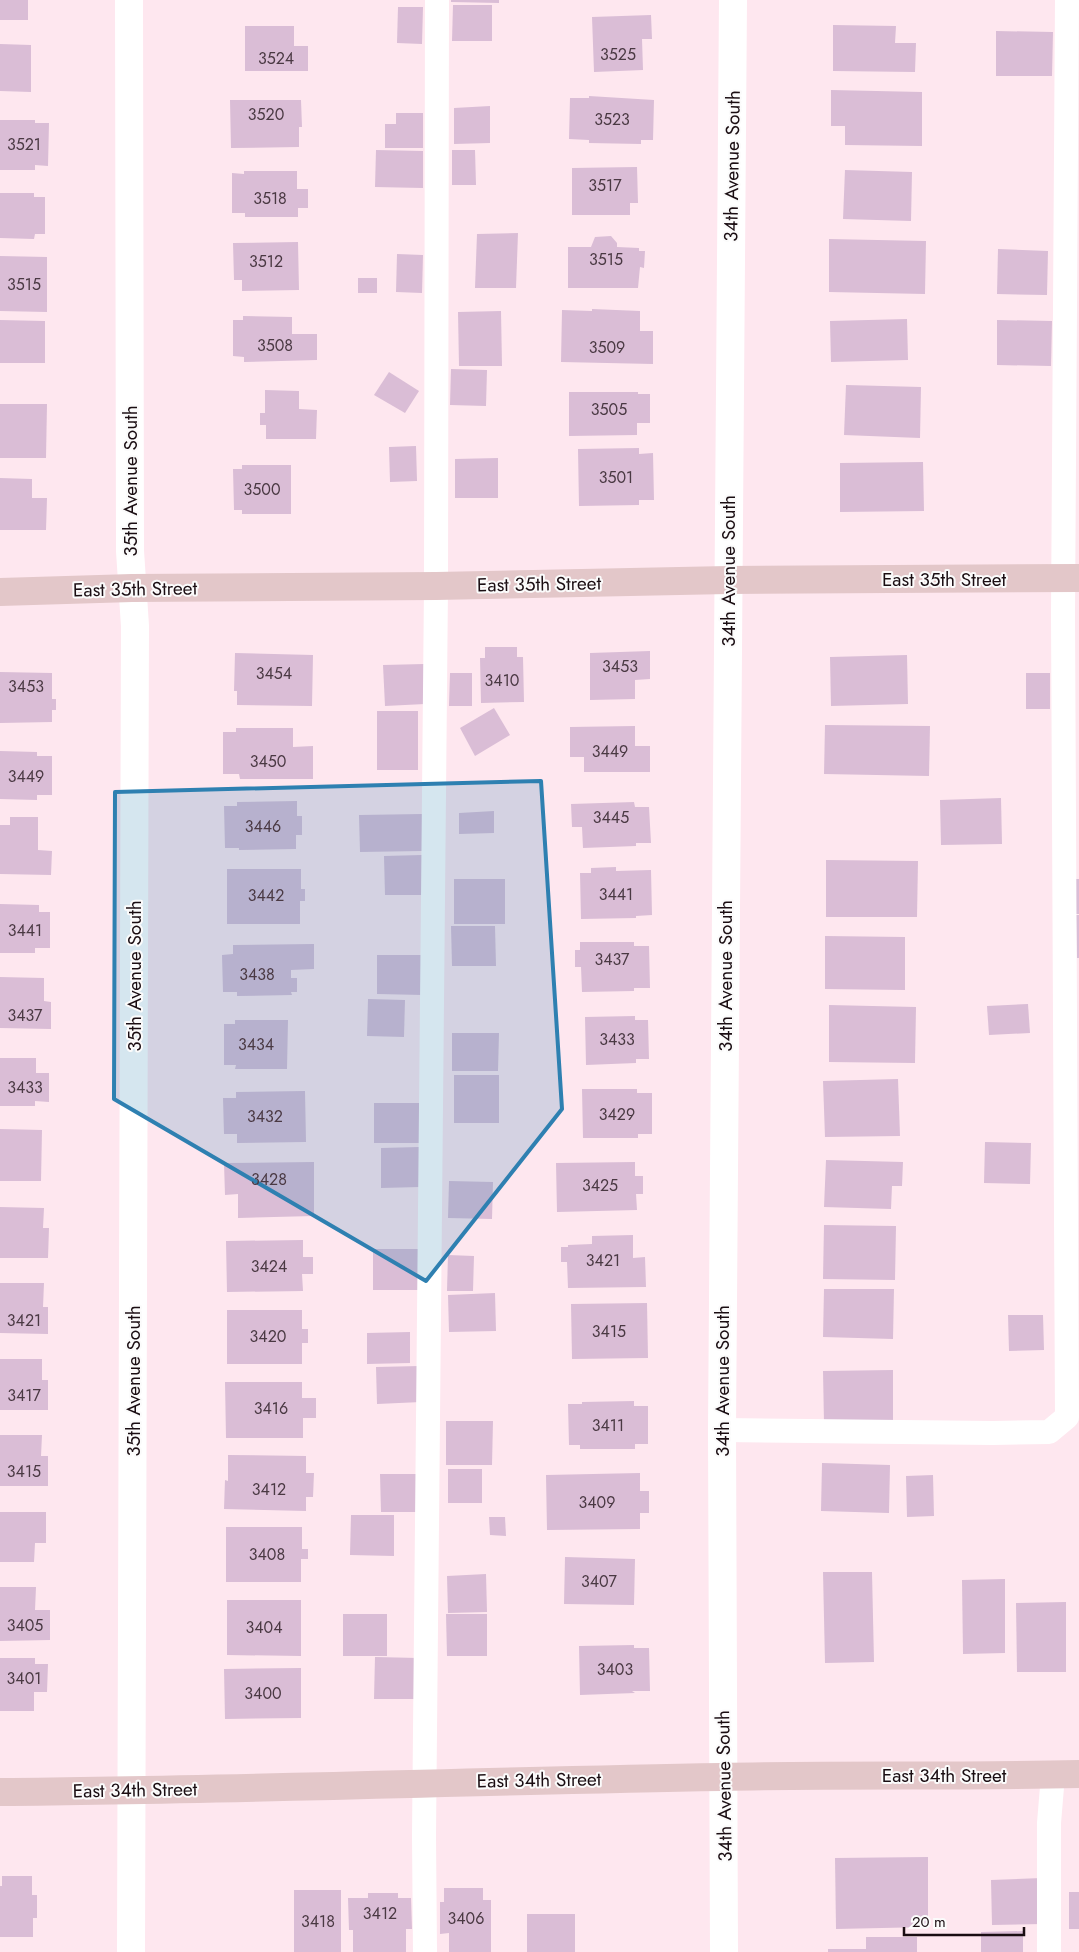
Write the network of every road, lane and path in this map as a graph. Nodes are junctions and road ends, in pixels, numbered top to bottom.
1 (130, 0) edge
2 (437, 0) edge
3 (734, 0) edge
4 (1067, 0) edge
5 (1071, 579) edge
6 (728, 580) junction
7 (436, 586) junction
8 (132, 588) junction
9 (0, 592) edge
10 (722, 1430) junction
11 (1066, 1774) edge
12 (725, 1776) junction
13 (425, 1782) junction
14 (132, 1791) junction
15 (0, 1792) edge
16 (131, 1952) edge
17 (425, 1952) edge
18 (724, 1952) edge
19 (1049, 1952) edge

1 - 8 street, 35th Avenue South
2 - 7 lane
3 - 6 street, 34th Avenue South
4 - 5 lane
5 - 6 street, East 35th Street
5 - 10 lane
6 - 7 street, East 35th Street
6 - 10 street, 34th Avenue South
7 - 8 street, East 35th Street
7 - 13 lane
8 - 9 street, East 35th Street
8 - 14 street, 35th Avenue South
10 - 12 street, 34th Avenue South
11 - 12 street, East 34th Street
11 - 19 lane
12 - 13 street, East 34th Street
12 - 18 street, 34th Avenue South
13 - 14 street, East 34th Street
13 - 17 lane
14 - 15 street, East 34th Street
14 - 16 street, 35th Avenue South

